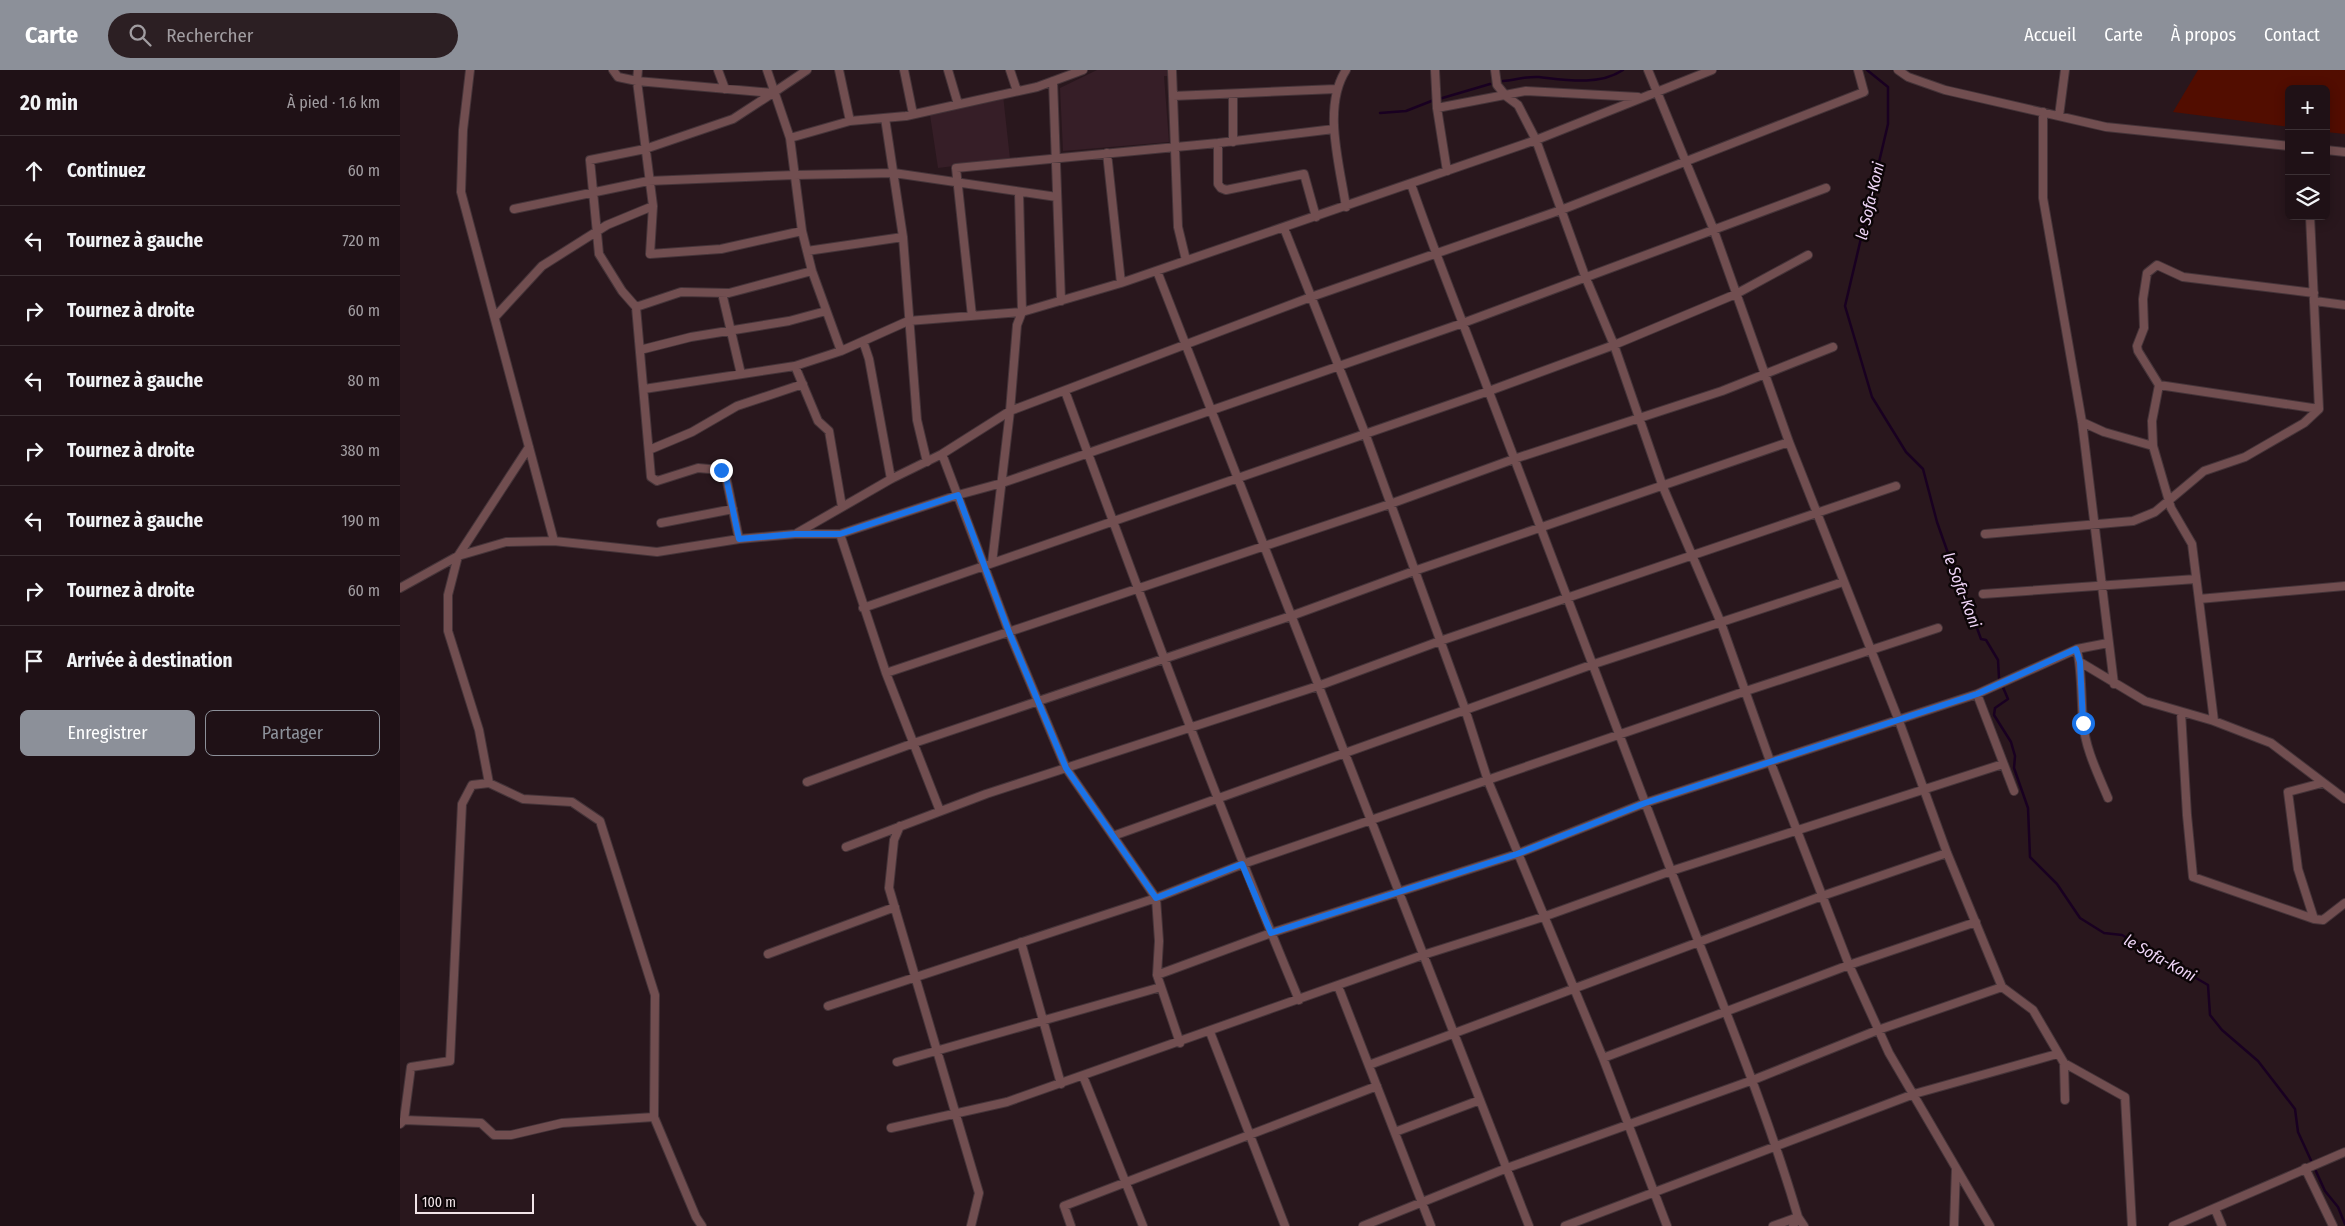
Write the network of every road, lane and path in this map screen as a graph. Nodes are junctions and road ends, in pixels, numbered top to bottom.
1 (470, 70) edge
2 (614, 70) edge
3 (638, 70) edge
4 (718, 70) edge
5 (767, 70) edge
6 (839, 70) edge
7 (904, 70) edge
8 (948, 70) edge
9 (1010, 70) edge
10 (1083, 70) edge
11 (1172, 70) edge
12 (1346, 70) edge
13 (1435, 70) edge
14 (1495, 70) edge
15 (1648, 70) edge
16 (1712, 70) edge
17 (1858, 70) edge
18 (1898, 70) edge
19 (2066, 70) edge
20 (802, 71) edge
21 (1069, 72) edge
22 (637, 81) junction
23 (1053, 81) junction
24 (725, 89) junction
25 (1336, 89) junction
26 (1658, 90) junction
27 (1017, 91) junction
28 (773, 93) junction
29 (1233, 94) junction
30 (1173, 96) junction
31 (1506, 96) junction
32 (1640, 97) junction
33 (958, 104) junction
34 (1437, 106) junction
35 (2043, 112) junction
36 (913, 114) junction
37 (2059, 116) junction
38 (885, 118) junction
39 (850, 121) junction
40 (1334, 129) junction
41 (790, 138) junction
42 (1536, 140) junction
43 (1233, 142) junction
44 (1218, 144) junction
45 (2285, 146) edge
46 (1176, 148) junction
47 (645, 149) junction
48 (2330, 150) edge
49 (2345, 152) edge
50 (1107, 153) junction
51 (1055, 158) junction
52 (1686, 162) junction
53 (1447, 171) junction
54 (894, 174) junction
55 (796, 175) junction
56 (648, 181) junction
57 (958, 184) junction
58 (1411, 184) junction
59 (1826, 188) dead end
60 (593, 192) junction
61 (1019, 193) junction
62 (1057, 197) junction
63 (653, 206) junction
64 (1346, 207) junction
65 (514, 209) dead end
66 (1561, 210) junction
67 (1316, 217) junction
68 (2310, 220) edge
69 (1284, 228) junction
70 (1713, 228) junction
71 (802, 231) junction
72 (597, 232) junction
73 (903, 237) junction
74 (807, 251) junction
75 (1436, 255) junction
76 (1808, 255) dead end
77 (1186, 260) junction
78 (812, 271) junction
79 (1157, 271) junction
80 (1585, 276) junction
81 (1121, 283) junction
82 (722, 293) junction
83 (1736, 294) junction
84 (1311, 297) junction
85 (2314, 297) junction
86 (1060, 301) junction
87 (2345, 305) edge
88 (636, 307) junction
89 (826, 311) junction
90 (1022, 312) junction
91 (972, 316) junction
92 (495, 318) junction
93 (908, 321) junction
94 (1463, 323) junction
95 (731, 330) junction
96 (863, 341) junction
97 (1186, 346) junction
98 (1614, 346) junction
99 (1833, 347) dead end
100 (640, 350) junction
101 (841, 351) junction
102 (795, 366) junction
103 (1338, 367) junction
104 (741, 374) junction
105 (1766, 375) junction
106 (803, 384) junction
107 (2159, 385) junction
108 (644, 389) junction
109 (1065, 391) junction
110 (1489, 391) junction
111 (2319, 409) junction
112 (1010, 411) junction
113 (1211, 411) junction
114 (1640, 417) junction
115 (2082, 422) junction
116 (1365, 433) junction
117 (1789, 442) junction
118 (2153, 446) junction
119 (529, 447) junction
120 (649, 450) junction
121 (1088, 453) junction
122 (942, 454) junction
123 (1514, 459) junction
124 (926, 462) junction
125 (1237, 478) junction
126 (891, 479) junction
127 (1002, 484) junction
128 (1896, 486) dead end
129 (1663, 487) junction
130 (958, 495) junction
131 (2168, 500) junction
132 (1390, 504) junction
133 (842, 507) junction
134 (733, 509) junction
135 (1817, 513) junction
136 (1113, 521) junction
137 (661, 523) dead end
138 (2094, 524) junction
139 (1540, 528) junction
140 (795, 534) junction
141 (840, 534) junction
142 (1985, 534) dead end
143 (739, 539) junction
144 (554, 541) junction
145 (1264, 546) junction
146 (1692, 555) junction
147 (458, 556) junction
148 (988, 564) junction
149 (1414, 571) junction
150 (2196, 579) junction
151 (1843, 582) junction
152 (2101, 586) junction
153 (2345, 586) edge
154 (400, 588) edge
155 (1138, 588) junction
156 (1982, 594) dead end
157 (1566, 597) junction
158 (2199, 599) junction
159 (864, 608) junction
160 (1291, 616) junction
161 (1721, 623) junction
162 (1938, 628) dead end
163 (1009, 632) junction
164 (1440, 641) junction
165 (2108, 643) junction
166 (2076, 649) junction
167 (1871, 650) junction
168 (1163, 659) junction
169 (2080, 662) junction
170 (1591, 665) junction
171 (886, 673) junction
172 (2114, 684) junction
173 (1318, 686) junction
174 (1746, 691) junction
175 (1977, 694) junction
176 (1040, 702) junction
177 (1465, 709) junction
178 (2181, 712) junction
179 (1899, 721) junction
180 (2214, 722) junction
181 (1190, 728) junction
182 (1620, 734) junction
183 (914, 743) junction
184 (1344, 752) junction
185 (1770, 761) junction
186 (2003, 764) junction
187 (1066, 768) junction
188 (1488, 781) junction
189 (489, 782) junction
190 (808, 782) dead end
191 (2322, 783) junction
192 (1922, 788) junction
193 (2014, 792) dead end
194 (1216, 797) junction
195 (2108, 798) dead end
196 (2345, 798) edge
197 (1645, 803) junction
198 (940, 810) junction
199 (1371, 820) junction
200 (900, 826) junction
201 (1796, 829) junction
202 (1113, 836) junction
203 (846, 847) dead end
204 (1947, 853) junction
205 (1517, 854) junction
206 (1242, 864) junction
207 (1670, 871) junction
208 (1398, 891) junction
209 (1822, 896) junction
210 (1156, 898) junction
211 (2345, 903) edge
212 (895, 908) junction
213 (1543, 917) junction
214 (2314, 919) junction
215 (1976, 922) junction
216 (1271, 933) junction
217 (1021, 942) junction
218 (1699, 942) junction
219 (768, 954) dead end
220 (1424, 955) junction
221 (1849, 965) junction
222 (1157, 975) junction
223 (916, 977) junction
224 (1161, 986) junction
225 (1338, 986) junction
226 (2002, 987) junction
227 (1572, 989) junction
228 (1298, 1000) junction
229 (828, 1006) dead end
230 (1724, 1012) junction
231 (1043, 1020) junction
232 (1878, 1030) junction
233 (1210, 1032) junction
234 (1454, 1033) junction
235 (1180, 1043) junction
236 (937, 1051) junction
237 (2057, 1054) junction
238 (1603, 1058) junction
239 (897, 1062) dead end
240 (2064, 1063) junction
241 (1369, 1065) junction
242 (1083, 1076) junction
243 (1753, 1080) junction
244 (1061, 1084) junction
245 (1377, 1086) junction
246 (1914, 1094) junction
247 (1480, 1100) junction
248 (2065, 1100) dead end
249 (956, 1114) junction
250 (654, 1118) junction
251 (402, 1122) edge
252 (1630, 1126) junction
253 (890, 1128) dead end
254 (1395, 1132) junction
255 (1250, 1135) junction
256 (1777, 1144) junction
257 (2345, 1152) edge
258 (1507, 1168) junction
259 (1956, 1168) junction
260 (2307, 1168) junction
261 (1126, 1182) junction
262 (1655, 1193) junction
263 (1422, 1202) junction
264 (2215, 1209) junction
265 (1798, 1217) junction
266 (702, 1226) edge
267 (972, 1226) edge
268 (1071, 1226) edge
269 (1143, 1226) edge
270 (1286, 1226) edge
271 (1363, 1226) edge
272 (1431, 1226) edge
273 (1529, 1226) edge
274 (1565, 1226) edge
275 (1667, 1226) edge
276 (1773, 1226) edge
277 (1793, 1226) edge
278 (1804, 1226) edge
279 (1954, 1226) edge
280 (1990, 1226) edge
281 (2132, 1226) edge
282 (2173, 1226) edge
283 (2222, 1226) edge
284 (2333, 1226) edge

1 - 92 street
2 - 22 street
3 - 22 street
4 - 24 street
5 - 28 street
6 - 39 street
7 - 36 street
8 - 33 street
9 - 27 street
10 - 21 street
11 - 30 street
12 - 25 street
13 - 34 street
14 - 31 street
15 - 26 street
16 - 26 street
17 - 52 street
18 - 35 street
19 - 37 street
20 - 28 street
21 - 23 street
22 - 24 street
22 - 47 street
23 - 27 street
23 - 51 street
24 - 28 street
25 - 29 street
25 - 40 street
26 - 32 street
26 - 52 street
27 - 33 street
28 - 41 street
28 - 47 street
29 - 30 street
29 - 43 street
30 - 46 street
31 - 32 street
31 - 34 street
31 - 42 street
32 - 42 street
33 - 36 street
34 - 53 street
35 - 37 street
35 - 115 street
36 - 38 street
37 - 45 street
38 - 39 street
38 - 54 street
39 - 41 street
40 - 43 street
40 - 64 street
41 - 55 street
42 - 53 street
42 - 66 street
43 - 44 street
44 - 46 street
44 - 67 street
46 - 50 street
46 - 77 street
47 - 56 street
47 - 60 street
48 - 49 street
50 - 51 street
50 - 81 street
51 - 57 street
51 - 62 street
52 - 66 street
52 - 70 street
53 - 58 street
54 - 55 street
54 - 57 street
54 - 73 street
55 - 56 street
55 - 71 street
56 - 60 street
56 - 63 street
57 - 61 street
57 - 91 street
58 - 64 street
58 - 75 street
59 - 70 street
60 - 65 street
60 - 72 street
61 - 62 street
61 - 90 street
62 - 86 street
63 - 71 street
63 - 72 street
64 - 67 street
66 - 75 street
66 - 80 street
67 - 69 street
68 - 85 street
69 - 77 street
69 - 84 street
70 - 80 street
70 - 83 street
71 - 74 street
72 - 88 street
72 - 92 street
73 - 74 street
73 - 93 street
74 - 78 street
75 - 84 street
75 - 94 street
76 - 83 street
77 - 79 street
78 - 82 street
78 - 89 street
79 - 81 street
79 - 97 street
80 - 94 street
80 - 98 street
81 - 86 street
82 - 88 street
82 - 95 street
83 - 98 street
83 - 105 street
84 - 97 street
84 - 103 street
85 - 87 street
85 - 107 street
85 - 111 street
86 - 90 street
88 - 100 street
89 - 95 street
89 - 101 street
90 - 91 street
90 - 112 street
91 - 93 street
92 - 119 street
93 - 96 street
93 - 124 street
94 - 103 street
94 - 110 street
95 - 100 street
95 - 104 street
96 - 101 street
96 - 126 street
97 - 109 street
97 - 113 street
98 - 110 street
98 - 114 street
99 - 105 street
100 - 108 street
101 - 102 street
102 - 104 street
102 - 106 street
103 - 113 street
103 - 116 street
104 - 108 street
105 - 114 street
105 - 117 street
106 - 120 street
106 - 133 street
107 - 111 street
107 - 118 street
108 - 120 street
109 - 112 street
109 - 121 street
110 - 116 street
110 - 123 street
111 - 131 street
112 - 122 street
112 - 127 street
113 - 121 street
113 - 125 street
114 - 123 street
114 - 129 street
115 - 118 street
115 - 138 street
116 - 125 street
116 - 132 street
117 - 129 street
117 - 135 street
118 - 131 street
119 - 144 street
119 - 147 street
120 - 134 street
121 - 127 street
121 - 136 street
122 - 124 street
122 - 130 street
123 - 132 street
123 - 139 street
124 - 126 street
125 - 136 street
125 - 145 street
126 - 133 street
127 - 130 street
127 - 148 street
128 - 135 street
129 - 139 street
129 - 146 street
130 - 141 street
130 - 148 street
131 - 138 street
131 - 150 street
132 - 145 street
132 - 149 street
133 - 140 street
134 - 137 street
134 - 143 street
135 - 146 street
135 - 151 street
136 - 148 street
136 - 155 street
138 - 142 street
138 - 152 street
139 - 149 street
139 - 157 street
140 - 141 street
140 - 143 street
141 - 159 street
143 - 144 street
144 - 147 street
145 - 155 street
145 - 160 street
146 - 157 street
146 - 161 street
147 - 154 street
147 - 189 street
148 - 159 street
148 - 163 street
149 - 160 street
149 - 164 street
150 - 152 street
150 - 158 street
151 - 161 street
151 - 167 street
152 - 156 street
152 - 165 street
153 - 158 street
155 - 163 street
155 - 168 street
157 - 164 street
157 - 170 street
158 - 180 street
159 - 171 street
160 - 168 street
160 - 173 street
161 - 170 street
161 - 174 street
162 - 167 street
163 - 171 street
163 - 176 street
164 - 173 street
164 - 177 street
165 - 166 street
165 - 172 street
166 - 169 street
166 - 175 street
167 - 174 street
167 - 179 street
168 - 176 street
168 - 181 street
169 - 172 street
169 - 195 street
170 - 177 street
170 - 182 street
171 - 183 street
172 - 178 street
173 - 181 street
173 - 184 street
174 - 182 street
174 - 185 street
175 - 179 street
175 - 186 street
176 - 183 street
176 - 187 street
177 - 184 street
177 - 188 street
178 - 180 street
178 - 214 street
179 - 185 street
179 - 192 street
180 - 191 street
181 - 187 street
181 - 194 street
182 - 188 street
182 - 197 street
183 - 190 street
183 - 198 street
184 - 194 street
184 - 199 street
185 - 197 street
185 - 201 street
186 - 192 street
186 - 193 street
187 - 198 street
187 - 202 street
188 - 199 street
188 - 205 street
189 - 250 street
189 - 251 street
191 - 196 street
191 - 214 street
192 - 201 street
192 - 204 street
194 - 202 street
194 - 206 street
197 - 205 street
197 - 207 street
198 - 200 street
199 - 206 street
199 - 208 street
200 - 203 street
200 - 212 street
201 - 207 street
201 - 209 street
202 - 210 street
204 - 209 street
204 - 215 street
205 - 208 street
205 - 213 street
206 - 210 street
206 - 216 street
207 - 213 street
207 - 218 street
208 - 216 street
208 - 220 street
209 - 218 street
209 - 221 street
210 - 217 street
210 - 222 street
211 - 214 street
212 - 219 street
212 - 223 street
213 - 220 street
213 - 227 street
215 - 221 street
215 - 226 street
216 - 222 street
216 - 228 street
217 - 223 street
217 - 231 street
218 - 227 street
218 - 230 street
220 - 225 street
220 - 234 street
221 - 230 street
221 - 232 street
222 - 224 street
223 - 229 street
223 - 236 street
224 - 231 street
224 - 235 street
225 - 228 street
225 - 241 street
226 - 232 street
226 - 237 street
227 - 234 street
227 - 238 street
228 - 233 street
230 - 238 street
230 - 243 street
231 - 236 street
231 - 244 street
232 - 243 street
232 - 246 street
233 - 235 street
233 - 255 street
234 - 241 street
234 - 247 street
235 - 242 street
236 - 239 street
236 - 249 street
237 - 240 street
237 - 246 street
238 - 252 street
240 - 248 street
240 - 281 street
241 - 245 street
242 - 244 street
242 - 261 street
243 - 252 street
243 - 256 street
244 - 249 street
245 - 254 street
245 - 255 street
246 - 256 street
246 - 259 street
247 - 254 street
247 - 258 street
249 - 253 street
249 - 267 street
250 - 251 street
250 - 266 street
252 - 258 street
252 - 262 street
254 - 263 street
255 - 261 street
255 - 270 street
256 - 262 street
256 - 265 street
257 - 260 street
258 - 263 street
258 - 273 street
259 - 279 street
259 - 280 street
260 - 264 street
260 - 284 street
261 - 268 street
261 - 269 street
262 - 274 street
262 - 275 street
263 - 271 street
263 - 272 street
264 - 282 street
264 - 283 street
265 - 276 street
265 - 277 street
265 - 278 street

